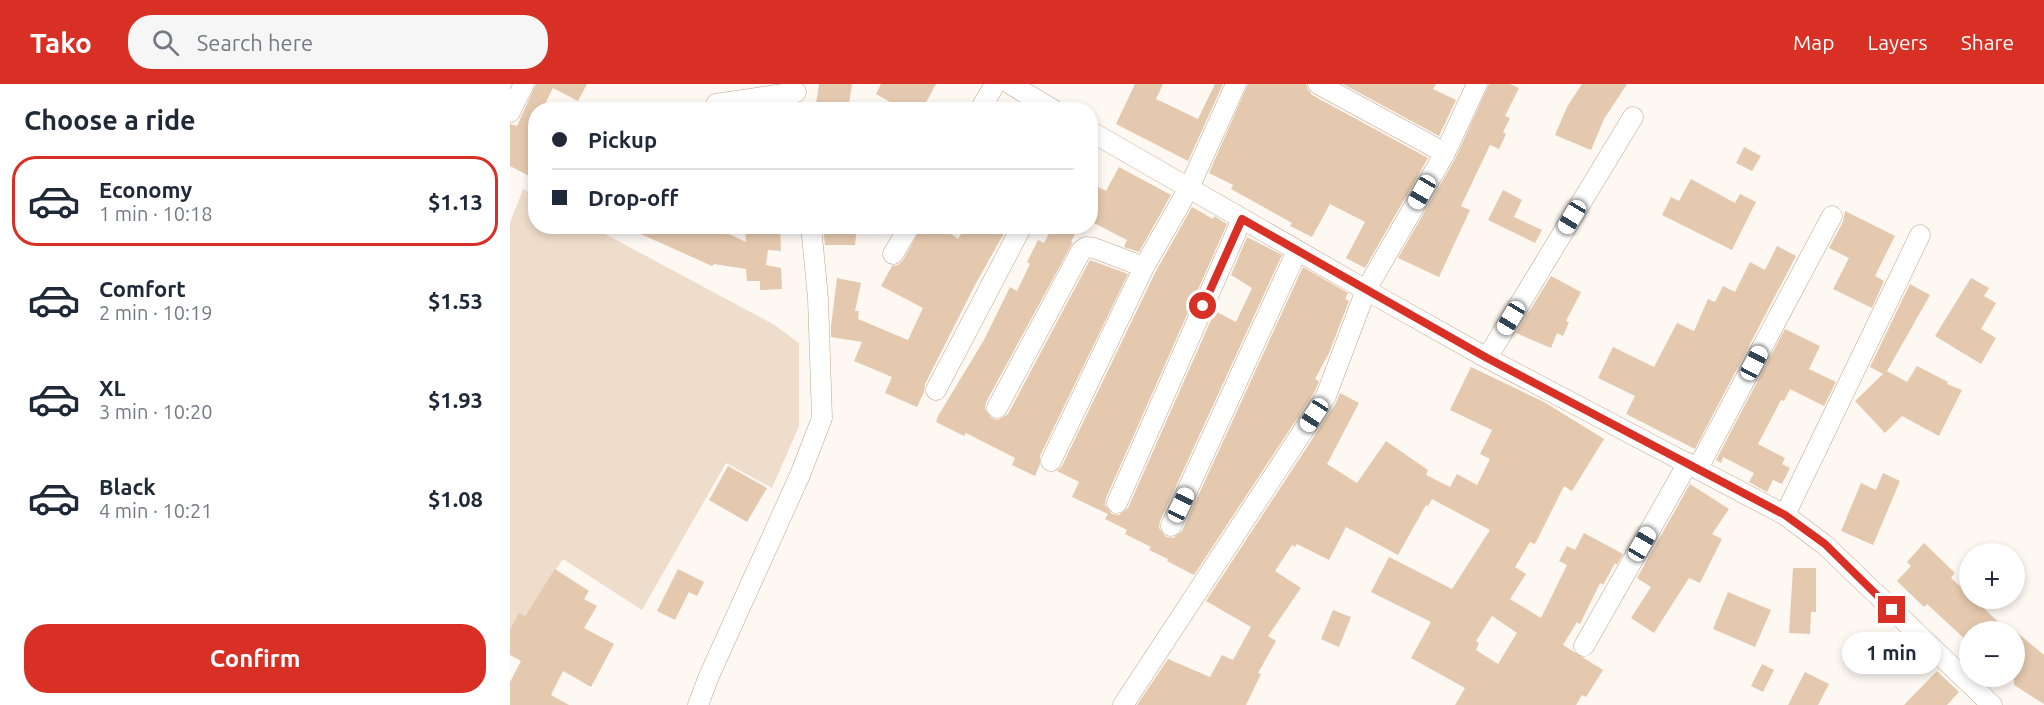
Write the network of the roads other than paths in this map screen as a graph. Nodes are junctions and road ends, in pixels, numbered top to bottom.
1 (524, 84) edge
2 (995, 84) edge
3 (1011, 84) edge
4 (1236, 84) edge
5 (1318, 84) edge
6 (1477, 84) edge
7 (797, 95) edge
8 (734, 102) edge
9 (985, 102) edge
10 (1041, 102) edge
11 (510, 112) edge
12 (1633, 117) dead end
13 (1098, 136) edge
14 (1444, 153) junction
15 (1189, 188) junction
16 (1832, 216) dead end
17 (1242, 219) junction
18 (812, 234) edge
19 (905, 234) edge
20 (1018, 234) edge
21 (1920, 235) dead end
22 (1297, 251) junction
23 (893, 254) dead end
24 (1144, 267) junction
25 (1366, 290) junction
26 (1487, 358) junction
27 (936, 390) dead end
28 (997, 408) dead end
29 (1051, 461) dead end
30 (1693, 466) junction
31 (1117, 503) dead end
32 (1785, 515) junction
33 (1171, 526) dead end
34 (1584, 646) dead end
35 (698, 705) edge
36 (1123, 705) edge
37 (1992, 705) edge

1 - 11 street
2 - 9 street
3 - 10 street
4 - 15 street
5 - 14 street
6 - 14 street
7 - 8 street
12 - 26 street
13 - 15 street
14 - 25 street
15 - 17 street
15 - 24 street
16 - 30 street
17 - 22 street
17 - 31 street
18 - 35 street
19 - 23 street
20 - 27 street
21 - 32 street
22 - 25 street
22 - 33 street
24 - 28 street
24 - 29 street
25 - 26 street
25 - 36 street
26 - 30 street
30 - 32 street
30 - 34 street
32 - 37 street

